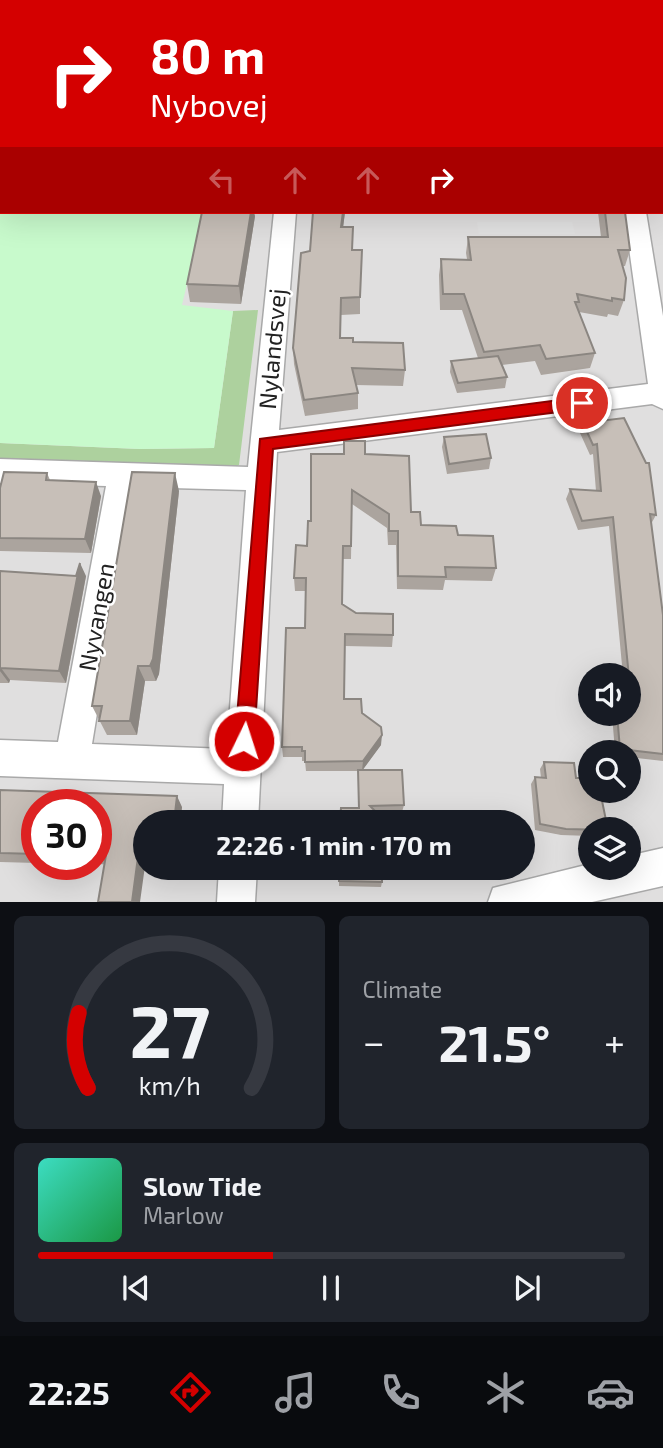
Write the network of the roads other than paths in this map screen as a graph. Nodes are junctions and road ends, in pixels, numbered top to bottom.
1 (285, 214) edge
2 (635, 214) edge
3 (663, 394) edge
4 (265, 443) junction
5 (0, 471) edge
6 (122, 474) junction
7 (261, 479) junction
8 (0, 758) edge
9 (72, 760) junction
10 (243, 767) junction
11 (241, 810) edge
12 (663, 866) edge
13 (237, 880) edge
14 (591, 893) edge
15 (236, 902) edge
16 (506, 902) edge

1 - 4 street, Nylandsvej
2 - 3 street
3 - 4 street
4 - 7 street, Nylandsvej
5 - 6 street
6 - 7 street
6 - 9 street, Nyvangen
7 - 10 street, Nylandsvej
8 - 9 street
9 - 10 street
10 - 11 street, Nylandsvej
12 - 14 street
13 - 15 street
14 - 16 street

